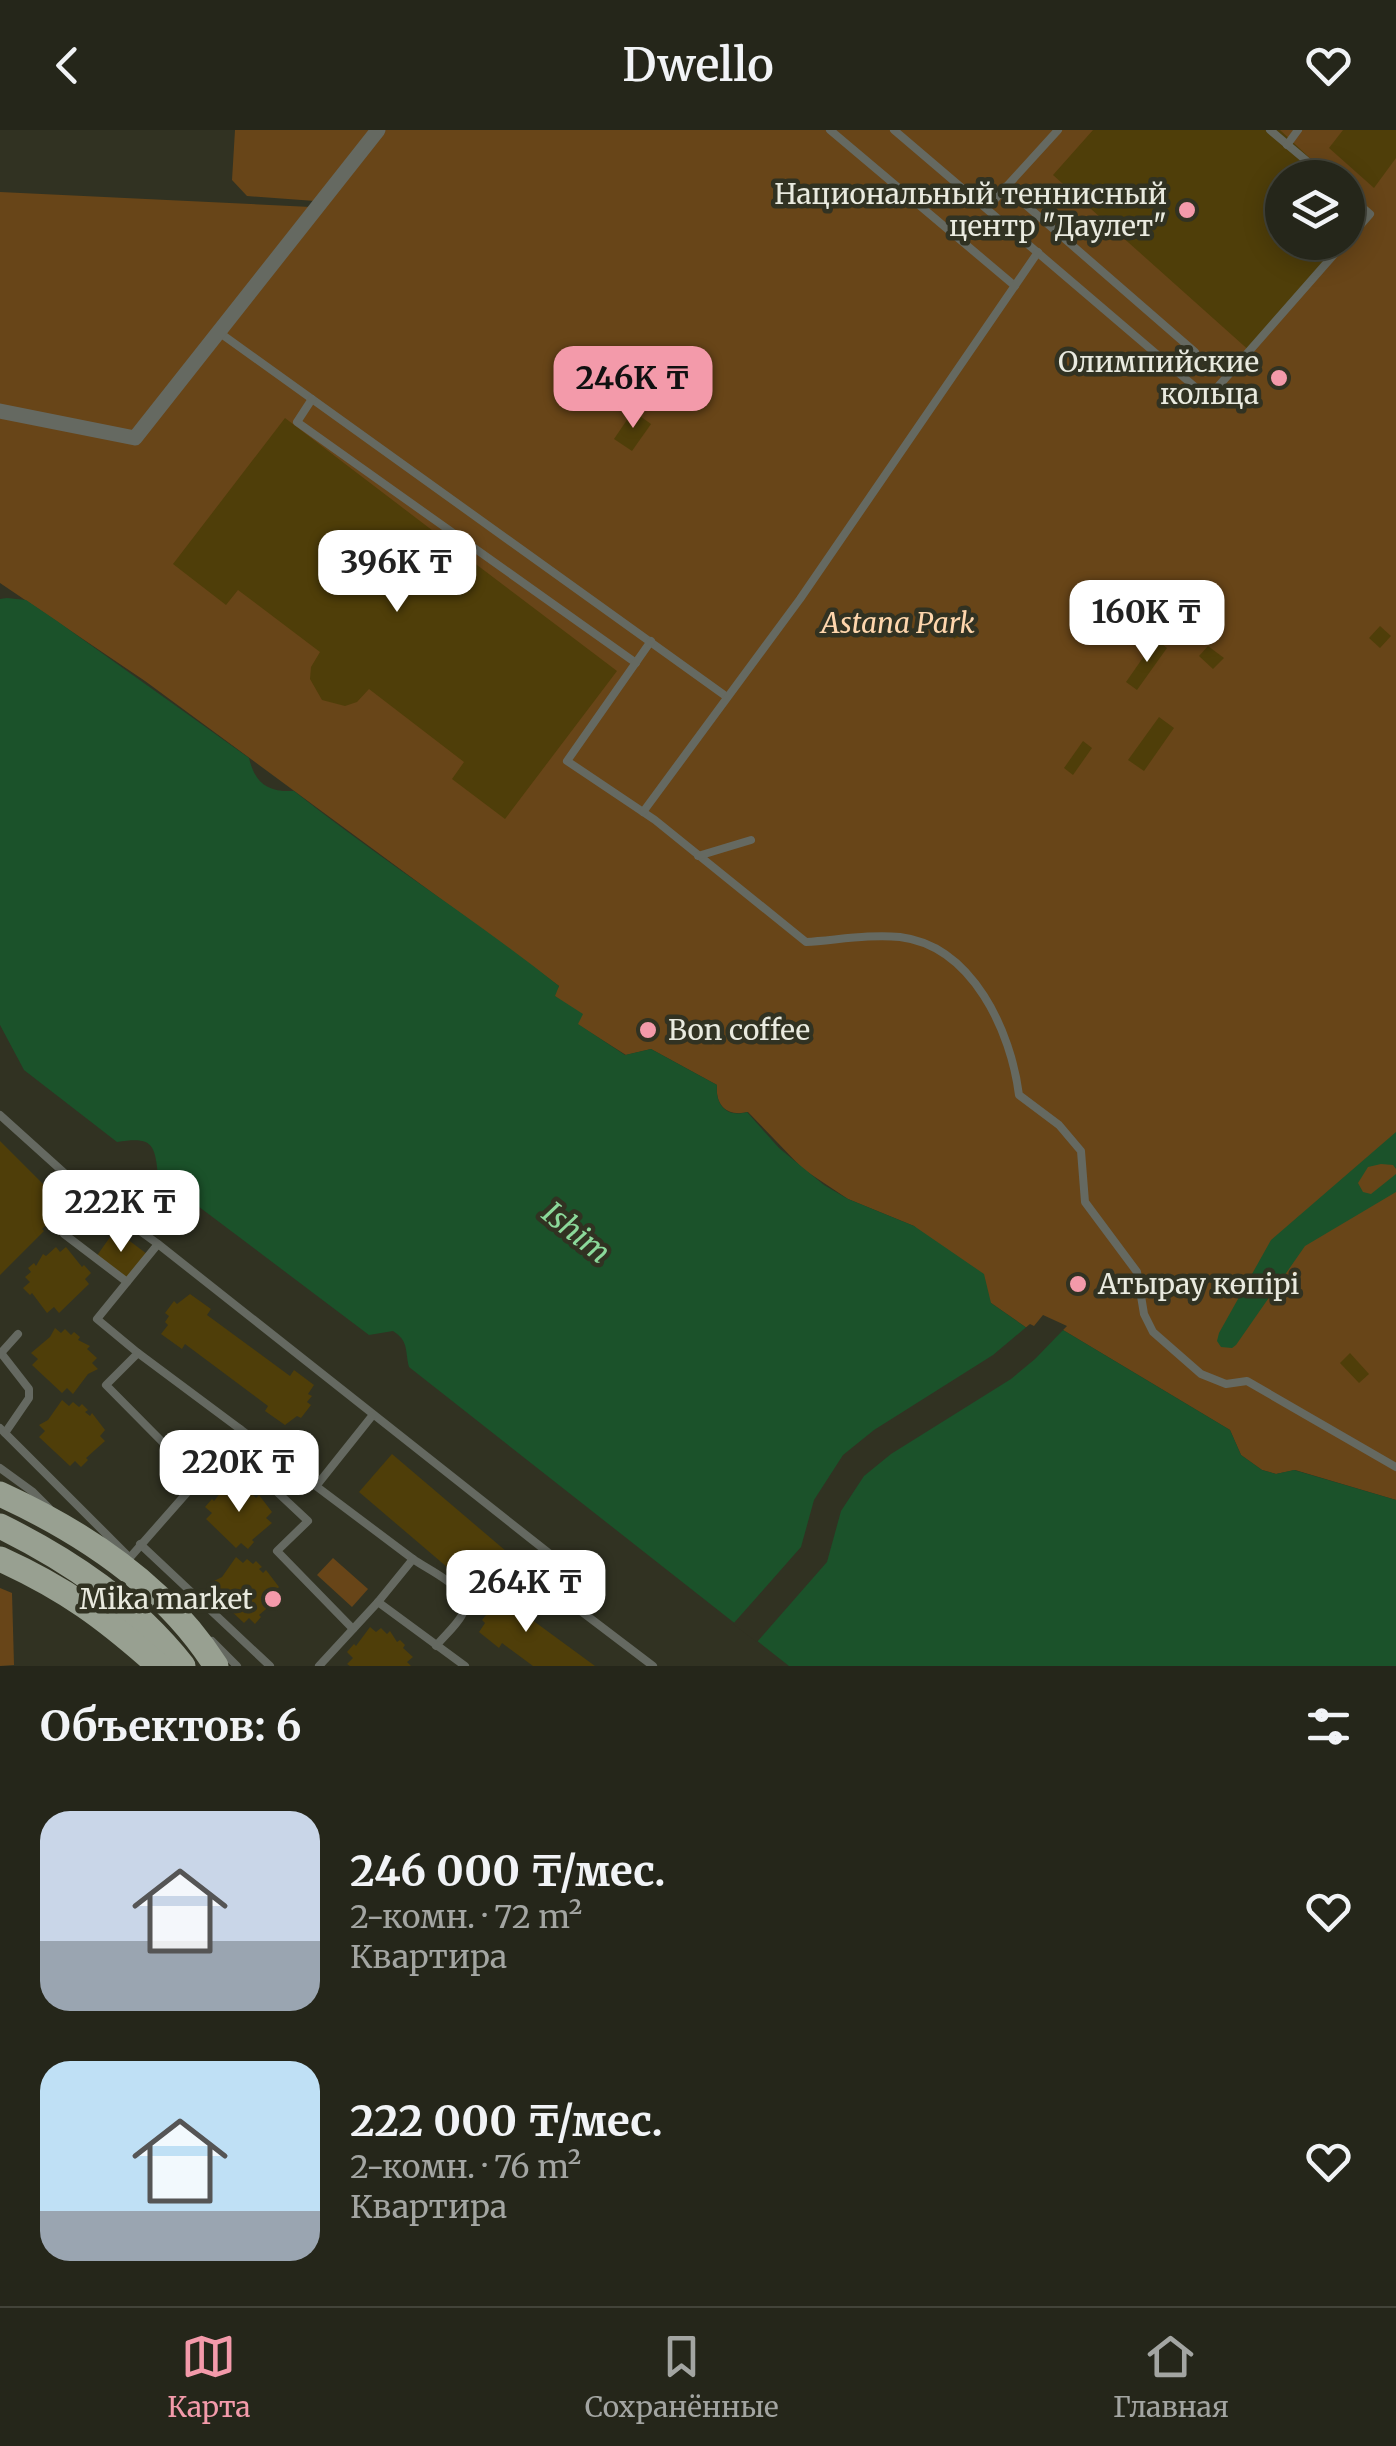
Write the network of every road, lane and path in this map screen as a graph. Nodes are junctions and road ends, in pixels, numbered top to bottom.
1 (378, 130) edge
2 (830, 130) edge
3 (894, 130) edge
4 (1058, 130) edge
5 (1270, 130) edge
6 (1298, 130) edge
7 (1287, 145) junction
8 (1305, 160) edge
9 (1005, 187) junction
10 (986, 208) junction
11 (1038, 252) junction
12 (1329, 260) edge
13 (1015, 286) junction
14 (220, 333) junction
15 (1178, 371) junction
16 (312, 399) junction
17 (0, 412) edge
18 (651, 641) junction
19 (636, 663) junction
20 (728, 697) junction
21 (643, 812) junction
22 (751, 840) dead end
23 (698, 856) junction
24 (0, 1115) edge
25 (64, 1234) dead end
26 (158, 1244) junction
27 (127, 1282) junction
28 (18, 1334) dead end
29 (138, 1353) junction
30 (0, 1354) edge
31 (372, 1416) junction
32 (240, 1429) junction
33 (2, 1430) edge
34 (228, 1446) junction
35 (1396, 1467) edge
36 (0, 1468) edge
37 (198, 1478) junction
38 (317, 1485) junction
39 (0, 1494) edge
40 (0, 1526) edge
41 (64, 1528) junction
42 (140, 1544) junction
43 (0, 1559) edge
44 (413, 1560) junction
45 (126, 1562) junction
46 (378, 1602) junction
47 (353, 1629) junction
48 (436, 1646) junction
49 (159, 1666) edge
50 (184, 1666) edge
51 (216, 1666) edge
52 (236, 1666) edge
53 (270, 1666) edge
54 (319, 1666) edge
55 (465, 1666) edge
56 (653, 1666) edge

1 - 14 street
2 - 13 lane
3 - 10 lane
4 - 9 lane
5 - 7 lane
6 - 7 lane
7 - 8 lane
9 - 10 lane
9 - 15 lane
10 - 11 lane
11 - 13 lane
11 - 15 lane
12 - 15 lane
13 - 20 lane
14 - 16 lane
14 - 17 street
16 - 18 lane
16 - 19 lane
18 - 19 lane
18 - 20 lane
19 - 21 lane
20 - 21 lane
21 - 23 lane
22 - 23 lane
23 - 35 lane
24 - 26 lane
25 - 27 lane
26 - 27 lane
26 - 31 lane
27 - 29 lane
28 - 30 lane
29 - 32 lane
29 - 37 lane
30 - 33 lane
31 - 38 lane
31 - 56 lane
32 - 34 lane
32 - 38 lane
33 - 45 lane
34 - 37 lane
34 - 47 lane
36 - 41 lane
37 - 42 lane
38 - 44 lane
39 - 41 main road
40 - 50 main road
41 - 45 main road
42 - 45 lane
42 - 53 lane
43 - 49 main road
44 - 46 lane
44 - 48 lane
45 - 51 main road
45 - 52 lane
46 - 47 lane
46 - 48 lane
47 - 54 lane
48 - 55 lane

